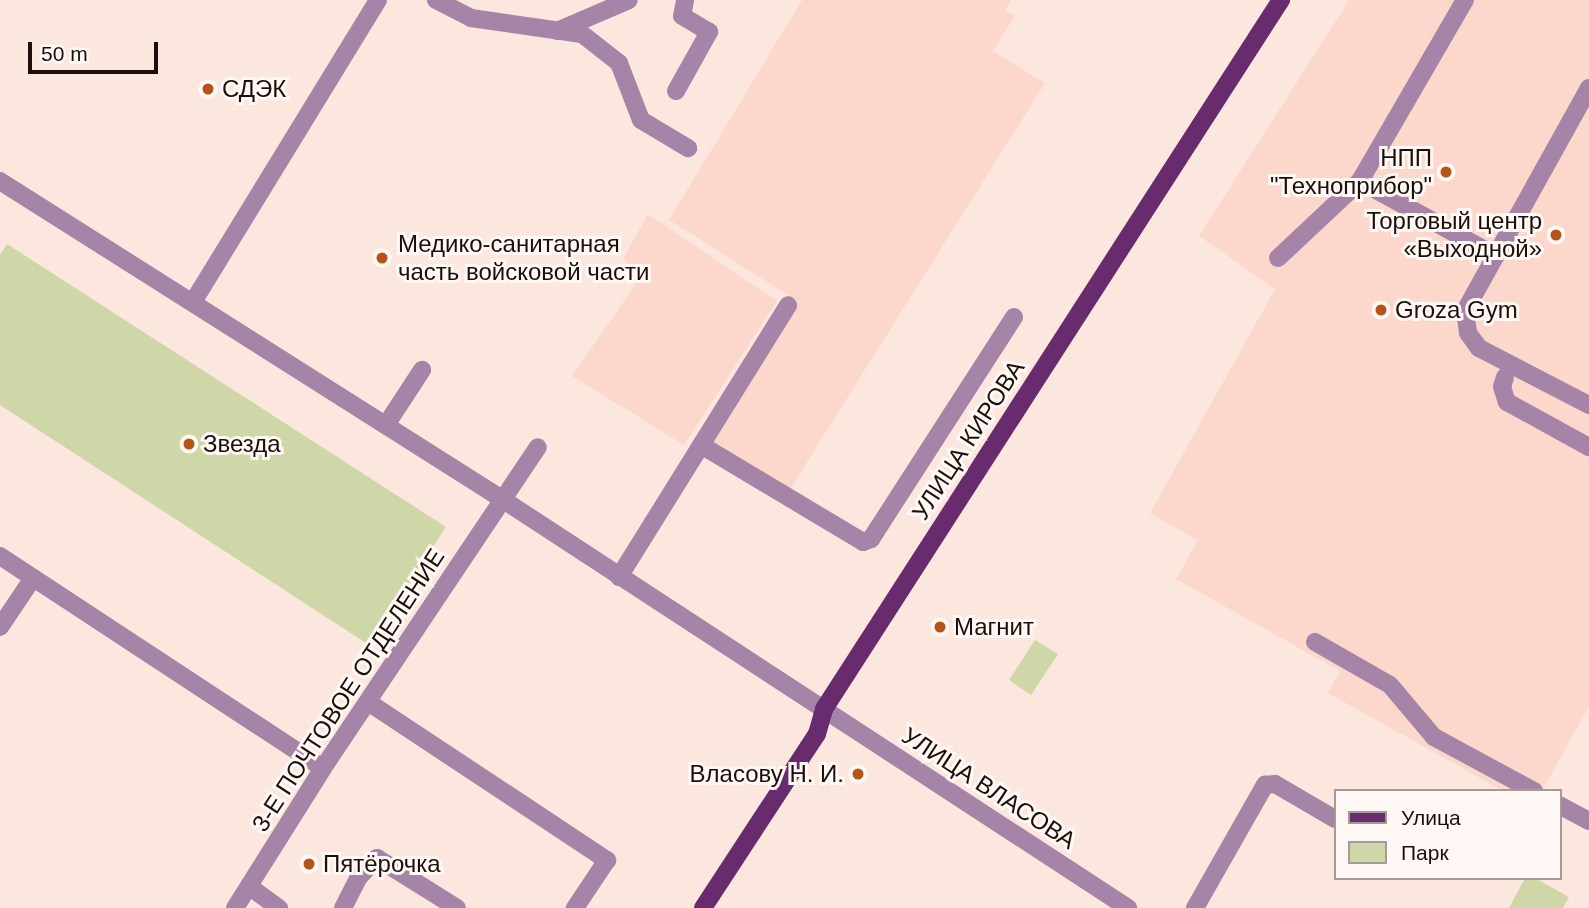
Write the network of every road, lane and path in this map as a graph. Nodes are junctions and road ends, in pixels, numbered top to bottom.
1 (378, 0) edge
2 (436, 0) edge
3 (629, 0) edge
4 (685, 0) edge
5 (1281, 0) edge
6 (1465, 0) edge
7 (557, 31) junction
8 (1589, 88) edge
9 (676, 91) dead end
10 (688, 148) dead end
11 (0, 181) edge
12 (1360, 181) junction
13 (1496, 256) junction
14 (1278, 258) dead end
15 (193, 302) junction
16 (788, 304) dead end
17 (1014, 317) dead end
18 (422, 370) dead end
19 (1506, 377) dead end
20 (1589, 405) edge
21 (386, 425) junction
22 (701, 445) junction
23 (538, 447) dead end
24 (1589, 447) edge
25 (502, 499) junction
26 (0, 556) edge
27 (619, 577) junction
28 (33, 578) junction
29 (0, 627) edge
30 (1315, 642) dead end
31 (368, 702) junction
32 (824, 709) junction
33 (323, 768) junction
34 (1530, 789) edge
35 (1561, 806) edge
36 (1334, 818) edge
37 (1589, 821) edge
38 (250, 887) junction
39 (236, 908) edge
40 (279, 908) edge
41 (343, 908) edge
42 (457, 908) edge
43 (575, 908) edge
44 (703, 908) edge
45 (1128, 908) edge
46 (1195, 908) edge

1 - 15 street
2 - 7 street
3 - 7 street
4 - 9 street
5 - 32 main road, УЛИЦА КИРОВА
6 - 12 street
7 - 10 street
8 - 13 street
11 - 15 street
12 - 13 street
12 - 14 street
13 - 20 street
15 - 21 street
16 - 22 street
17 - 22 street
18 - 21 street
19 - 24 street
21 - 25 street
22 - 27 street
23 - 25 street, 3-Е ПОЧТОВОЕ ОТДЕЛЕНИЕ
25 - 27 street
25 - 31 street, 3-Е ПОЧТОВОЕ ОТДЕЛЕНИЕ
26 - 28 street
27 - 32 street
28 - 29 street
28 - 33 street
30 - 34 street
31 - 33 street, 3-Е ПОЧТОВОЕ ОТДЕЛЕНИЕ
31 - 43 street
32 - 44 main road, УЛИЦА КИРОВА
32 - 45 street, УЛИЦА ВЛАСОВА
33 - 38 street, 3-Е ПОЧТОВОЕ ОТДЕЛЕНИЕ
35 - 37 street
36 - 46 street
38 - 39 street, 3-Е ПОЧТОВОЕ ОТДЕЛЕНИЕ
38 - 40 street
41 - 42 street

